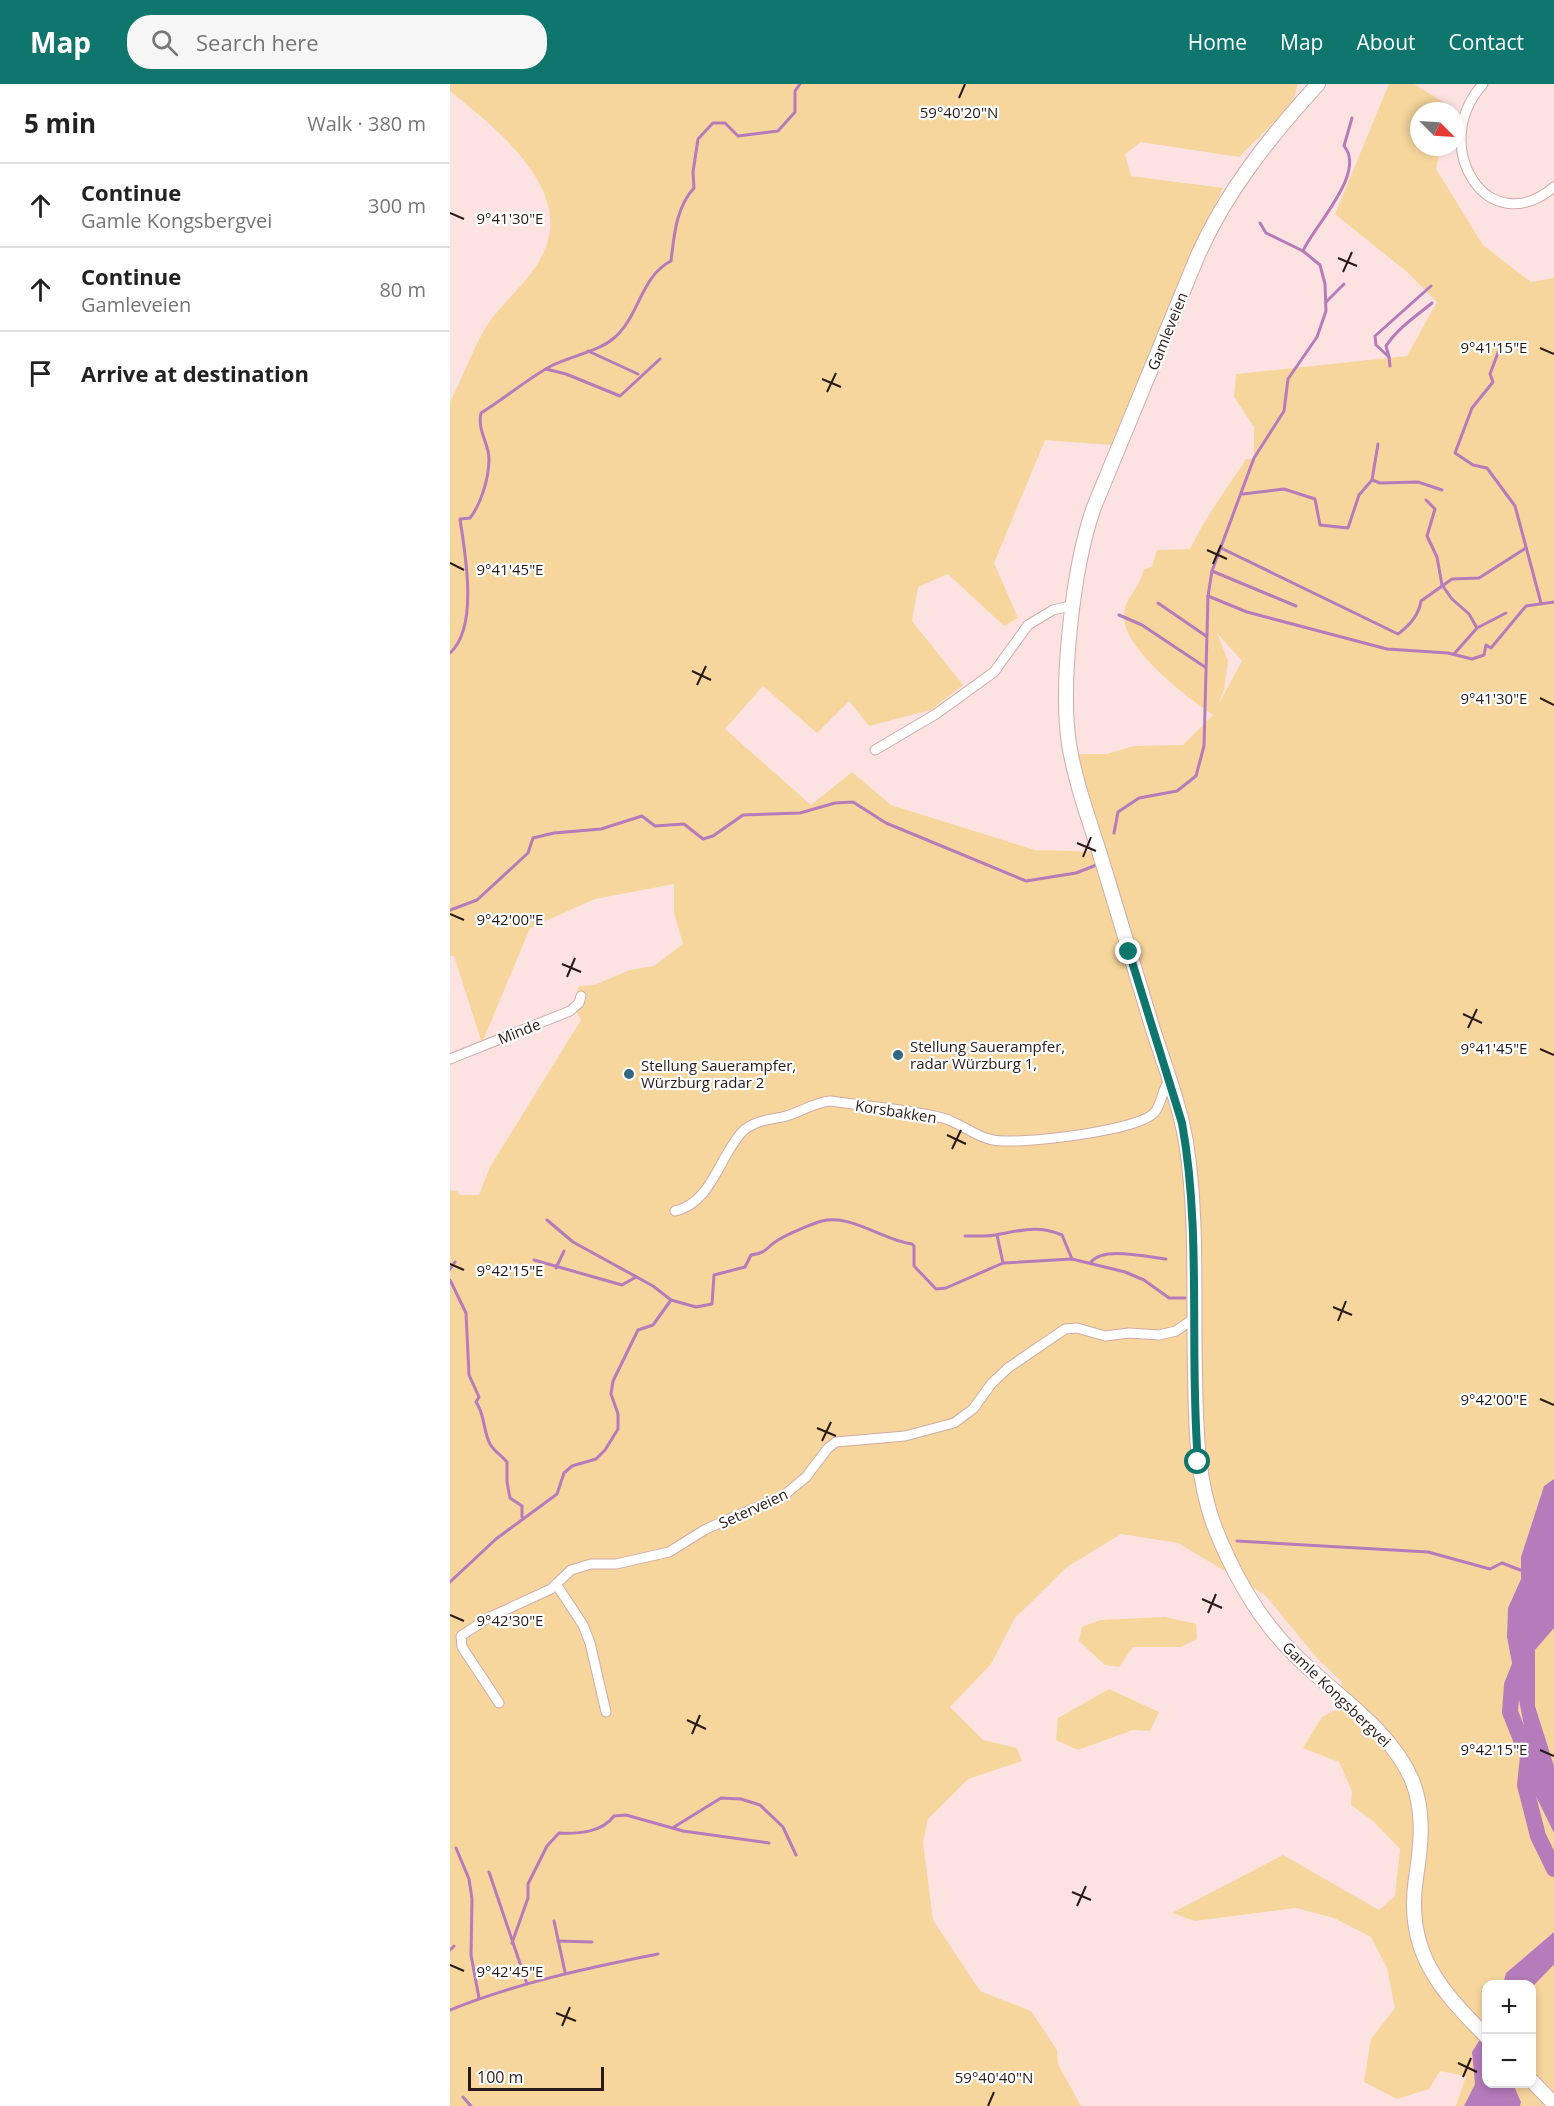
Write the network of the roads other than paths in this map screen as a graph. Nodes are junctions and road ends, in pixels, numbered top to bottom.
1 (1318, 84) edge
2 (1483, 84) edge
3 (1554, 187) edge
4 (1074, 605) junction
5 (875, 750) dead end
6 (580, 996) dead end
7 (1162, 1057) joint
8 (450, 1059) edge
9 (1169, 1080) junction
10 (675, 1211) dead end
11 (1193, 1319) junction
12 (556, 1584) junction
13 (499, 1702) dead end
14 (606, 1712) dead end
15 (1482, 2031) edge
16 (1536, 2085) edge
17 (1554, 2104) edge

1 - 4 main road, Gamleveien
2 - 3 street
4 - 5 street
4 - 7 main road, Gamleveien
6 - 8 street, Minde
7 - 9 main road, Gamle Kongsbergvei
9 - 10 street, Korsbakken
9 - 11 main road, Gamle Kongsbergvei
11 - 12 street, Seterveien
11 - 15 main road, Gamle Kongsbergvei
12 - 13 street, Seterveien
12 - 14 street
16 - 17 main road

